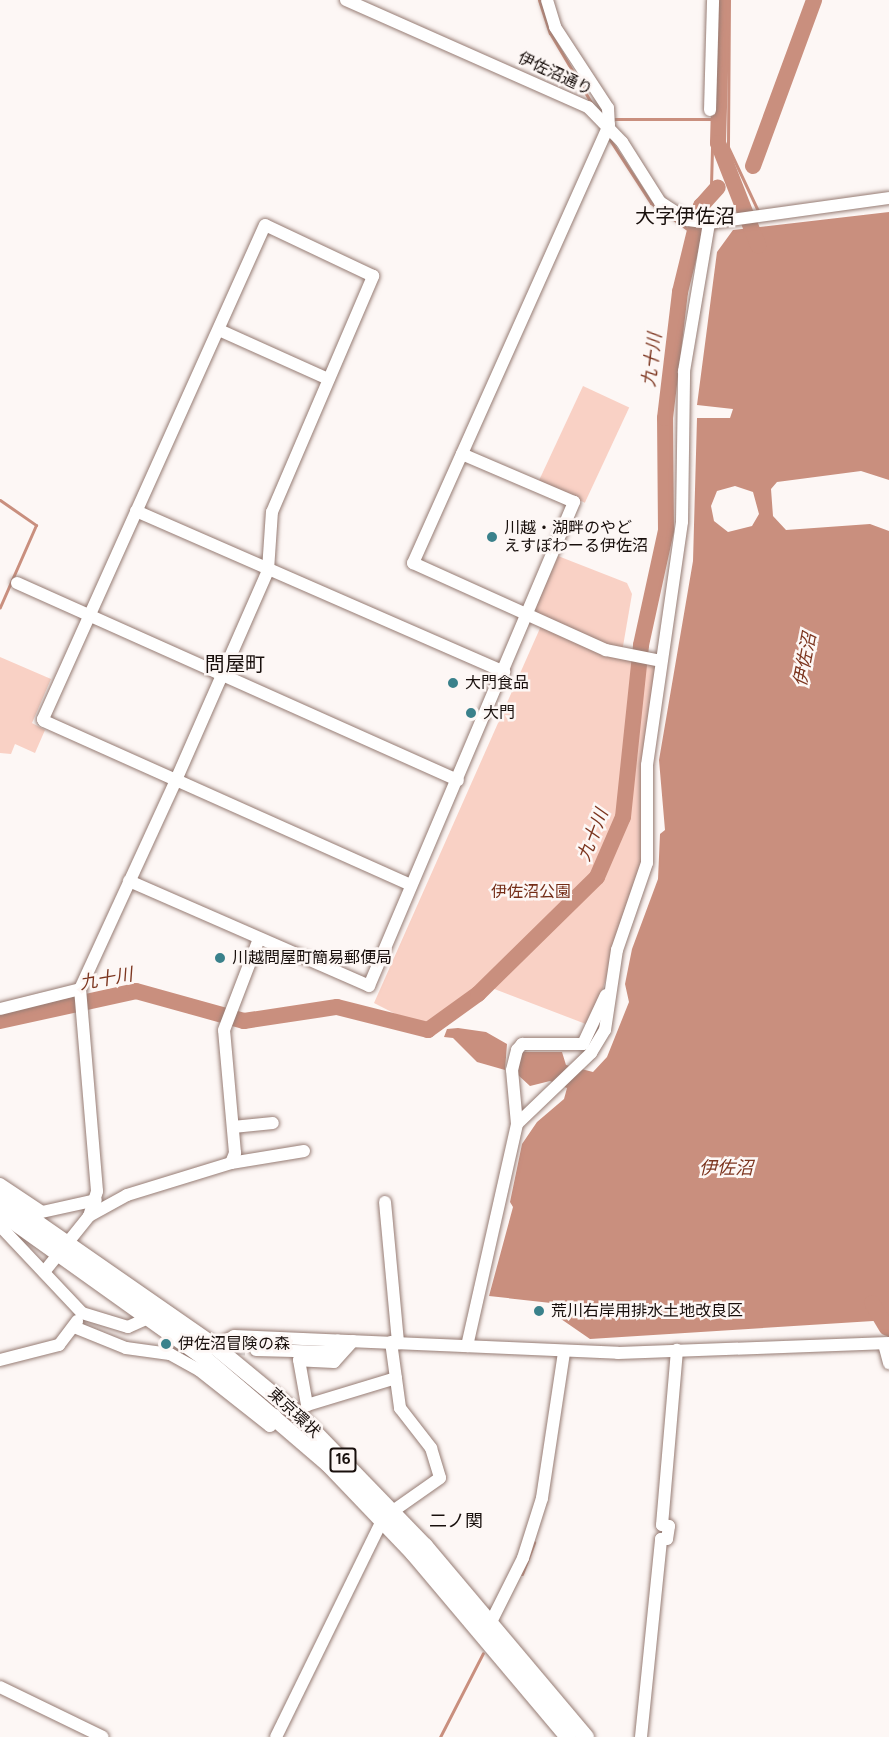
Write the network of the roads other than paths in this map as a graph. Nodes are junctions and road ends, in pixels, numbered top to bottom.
1 (346, 0) edge
2 (547, 0) edge
3 (713, 0) edge
4 (710, 110) dead end
5 (609, 125) junction
6 (889, 198) edge
7 (706, 223) junction
8 (219, 330) junction
9 (328, 379) junction
10 (462, 454) junction
11 (136, 511) junction
12 (268, 570) junction
13 (17, 583) dead end
14 (530, 615) junction
15 (90, 616) junction
16 (655, 660) junction
17 (504, 672) junction
18 (223, 673) junction
19 (176, 780) junction
20 (458, 780) junction
21 (129, 881) junction
22 (411, 885) junction
23 (259, 939) junction
24 (615, 968) junction
25 (80, 989) junction
26 (0, 1009) edge
27 (273, 1123) dead end
28 (517, 1124) junction
29 (232, 1127) junction
30 (303, 1151) dead end
31 (231, 1163) junction
32 (0, 1184) edge
33 (0, 1197) edge
34 (96, 1200) junction
35 (385, 1202) dead end
36 (3, 1214) edge
37 (89, 1216) junction
38 (62, 1248) junction
39 (44, 1272) junction
40 (147, 1318) junction
41 (78, 1320) junction
42 (339, 1340) junction
43 (353, 1341) junction
44 (394, 1343) junction
45 (887, 1343) edge
46 (161, 1346) tunnel mouth
47 (467, 1346) junction
48 (256, 1350) tunnel mouth
49 (677, 1350) junction
50 (208, 1351) junction
51 (564, 1352) junction
52 (0, 1360) edge
53 (889, 1363) edge
54 (396, 1378) junction
55 (275, 1416) junction
56 (388, 1515) junction
57 (490, 1624) junction
58 (0, 1687) edge
59 (104, 1737) edge
60 (276, 1737) edge
61 (568, 1737) edge
62 (586, 1737) edge
63 (641, 1737) edge

1 - 5 street, 伊佐沼通り
2 - 5 street
3 - 4 street
5 - 7 street, 伊佐沼通り
5 - 10 street
6 - 7 street, 伊佐沼通り
7 - 16 street
8 - 9 street
8 - 9 street
8 - 11 street
9 - 12 street
10 - 14 street
10 - 14 street
11 - 12 street
11 - 15 street
12 - 17 street
12 - 18 street
13 - 15 street
14 - 16 street
14 - 17 street
15 - 18 street
15 - 19 street
16 - 24 street
17 - 20 street
18 - 19 street
18 - 20 street
19 - 21 street
19 - 22 street
20 - 22 street
21 - 23 street
21 - 25 street
22 - 23 street
23 - 29 street
24 - 28 street
24 - 28 street
25 - 26 street
25 - 34 street
27 - 29 street
28 - 47 street
29 - 31 street
30 - 31 street
31 - 37 street
32 - 34 street
33 - 38 highway, 東京環状 / 16
34 - 37 street
35 - 44 street
36 - 38 highway, 東京環状 / 16
36 - 39 street
37 - 38 street
38 - 39 street
38 - 40 highway, 東京環状 / 16
38 - 50 highway, 東京環状 / 16
39 - 41 street
40 - 41 street
40 - 50 highway, 東京環状 / 16
41 - 46 street
41 - 52 street
41 - 55 street
42 - 43 street
42 - 48 street
42 - 50 street
43 - 44 street
43 - 54 street
44 - 47 street
44 - 54 street
45 - 49 street
45 - 53 street
47 - 51 street
49 - 51 street
49 - 63 street
50 - 55 highway, 東京環状 / 16
50 - 56 highway, 東京環状 / 16
51 - 57 street
54 - 56 street
55 - 56 highway, 東京環状 / 16
56 - 57 highway, 東京環状 / 16
56 - 60 street
56 - 61 highway, 東京環状 / 16
57 - 62 highway, 東京環状 / 16
58 - 59 street

